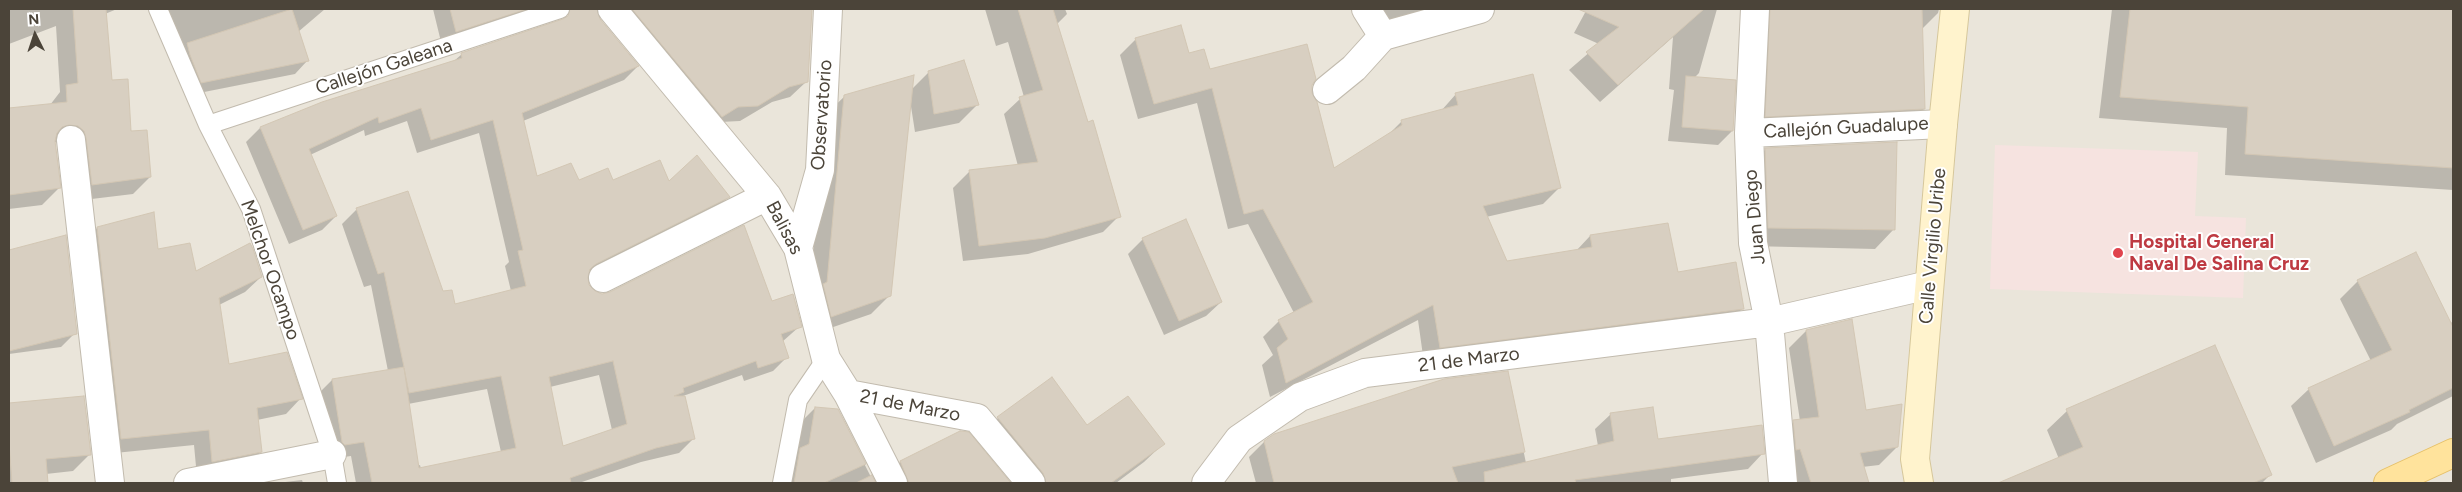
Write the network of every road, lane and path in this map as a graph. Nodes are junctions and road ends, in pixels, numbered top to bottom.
1 (158, 9) edge
2 (560, 9) edge
3 (612, 9) edge
4 (828, 9) edge
5 (1366, 9) edge
6 (1480, 9) edge
7 (1755, 9) edge
8 (1954, 9) edge
9 (1383, 36) junction
10 (1327, 90) dead end
11 (1943, 124) junction
12 (208, 125) junction
13 (1749, 133) junction
14 (71, 140) dead end
15 (767, 196) junction
16 (798, 248) junction
17 (603, 278) dead end
18 (1929, 285) junction
19 (1770, 322) junction
20 (826, 359) junction
21 (848, 394) junction
22 (2453, 453) edge
23 (332, 454) junction
24 (110, 483) edge
25 (188, 483) edge
26 (337, 483) edge
27 (782, 483) edge
28 (893, 483) edge
29 (1031, 483) edge
30 (1206, 483) edge
31 (1783, 483) edge
32 (1918, 483) edge
33 (2388, 483) edge

1 - 12 lane, Melchor Ocampo
2 - 12 lane, Callejón Galeana
3 - 15 street, Balisas
4 - 16 street, Observatorio
5 - 9 street
6 - 9 street
7 - 13 street, Juan Diego
8 - 11 street, Calle Virgilio Uribe
9 - 10 street
11 - 13 street, Callejón Guadalupe
11 - 18 street, Calle Virgilio Uribe
12 - 23 lane, Melchor Ocampo
13 - 19 street, Juan Diego
14 - 24 street
15 - 16 street, Balisas
15 - 17 street
16 - 20 street, Balisas
18 - 19 street, 21 de Marzo
18 - 32 street, Calle Virgilio Uribe
19 - 30 street, 21 de Marzo
19 - 31 street, Juan Diego
20 - 21 street, Balisas
20 - 27 lane
21 - 28 street, Balisas
21 - 29 street, 21 de Marzo
22 - 33 main road
23 - 25 street
23 - 26 lane, Melchor Ocampo

